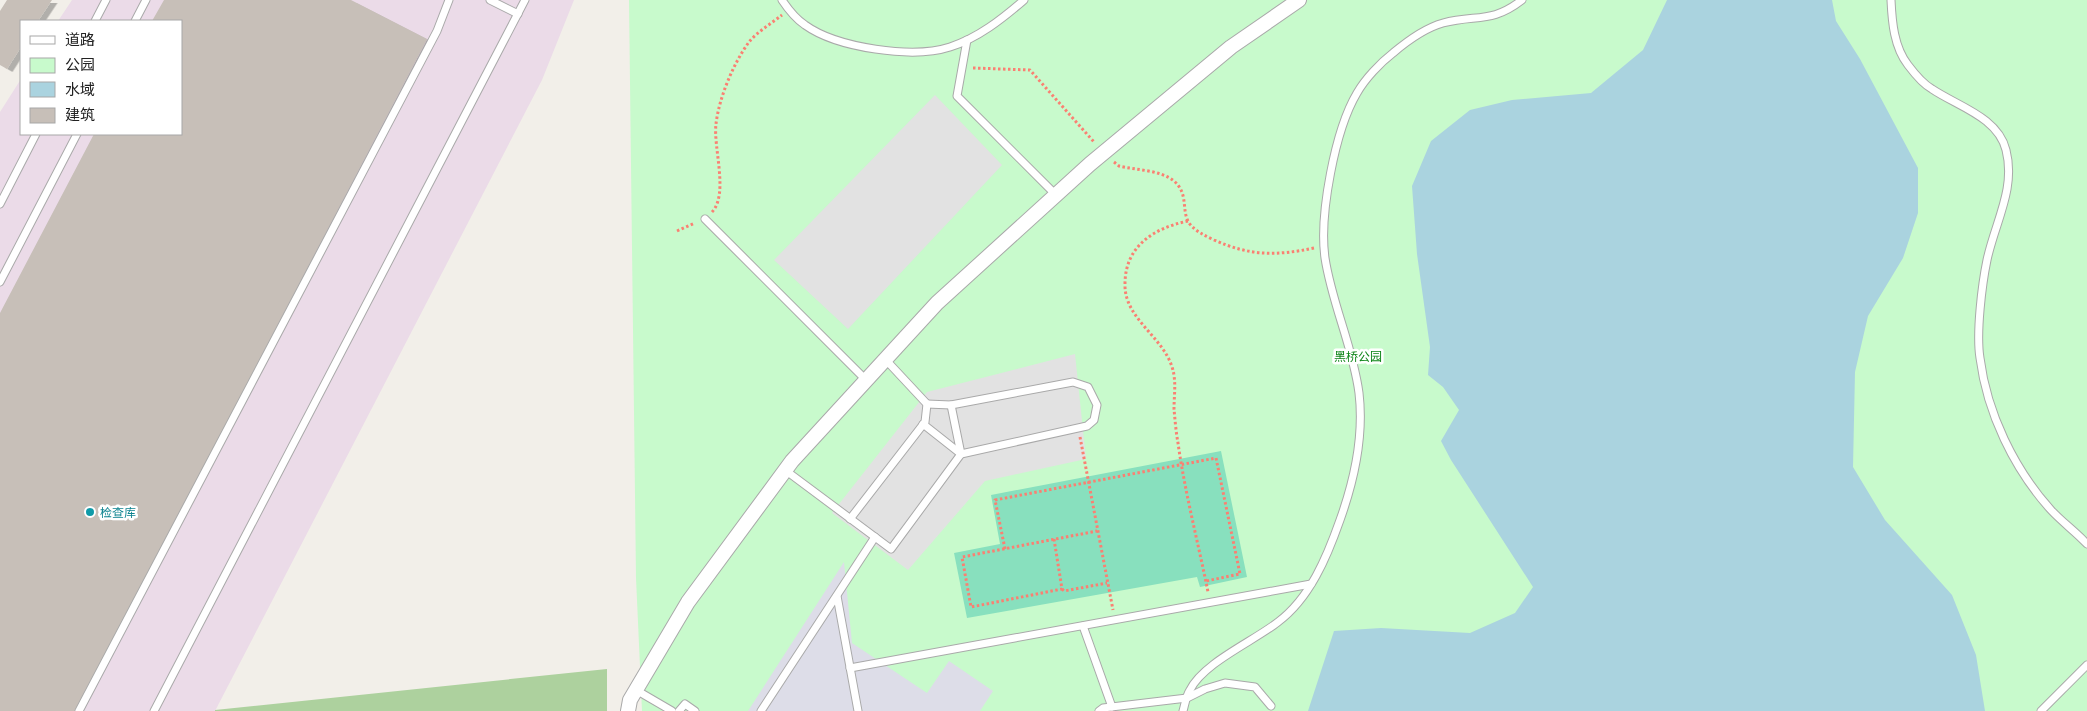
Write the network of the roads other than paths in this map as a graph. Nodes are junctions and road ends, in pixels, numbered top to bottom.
1 (106, 0) edge
2 (146, 0) edge
3 (449, 0) edge
4 (490, 0) edge
5 (525, 0) edge
6 (782, 0) edge
7 (1024, 0) edge
8 (1299, 0) edge
9 (1522, 0) edge
10 (1891, 0) edge
11 (518, 14) junction
12 (95, 20) edge
13 (136, 20) edge
14 (967, 40) junction
15 (35, 135) edge
16 (75, 135) edge
17 (1056, 195) junction
18 (0, 204) edge
19 (706, 219) road end
20 (0, 282) edge
21 (885, 359) junction
22 (866, 380) junction
23 (927, 404) junction
24 (950, 405) junction
25 (924, 424) junction
26 (961, 454) junction
27 (785, 470) junction
28 (850, 519) junction
29 (875, 537) junction
30 (2087, 544) edge
31 (1311, 584) junction
32 (837, 596) junction
33 (1083, 626) junction
34 (2087, 665) edge
35 (850, 668) junction
36 (636, 690) junction
37 (1187, 698) junction
38 (1271, 706) dead end
39 (1112, 707) junction
40 (80, 711) edge
41 (154, 711) edge
42 (628, 711) edge
43 (672, 711) edge
44 (679, 711) edge
45 (695, 711) edge
46 (762, 711) edge
47 (858, 711) edge
48 (1100, 711) edge
49 (1183, 711) edge
50 (2040, 711) edge

1 - 12 lane
2 - 13 lane
3 - 40 lane
4 - 11 lane
5 - 11 lane
6 - 14 lane
7 - 14 lane
8 - 17 street
9 - 31 lane
10 - 30 lane
11 - 41 lane
14 - 17 lane
15 - 18 lane
16 - 20 lane
17 - 21 street
19 - 22 lane
21 - 22 street
21 - 23 lane
22 - 27 street
23 - 24 lane
23 - 25 lane
24 - 26 lane
24 - 26 lane
25 - 26 lane
25 - 28 lane
26 - 29 lane
27 - 28 lane
27 - 36 street
28 - 29 lane
29 - 32 lane
31 - 33 lane
31 - 37 lane
32 - 35 lane
32 - 46 lane
33 - 35 lane
33 - 39 lane
34 - 50 lane
35 - 47 lane
36 - 42 street
36 - 43 lane
37 - 38 lane
37 - 39 lane
37 - 49 lane
39 - 48 lane
44 - 45 lane

